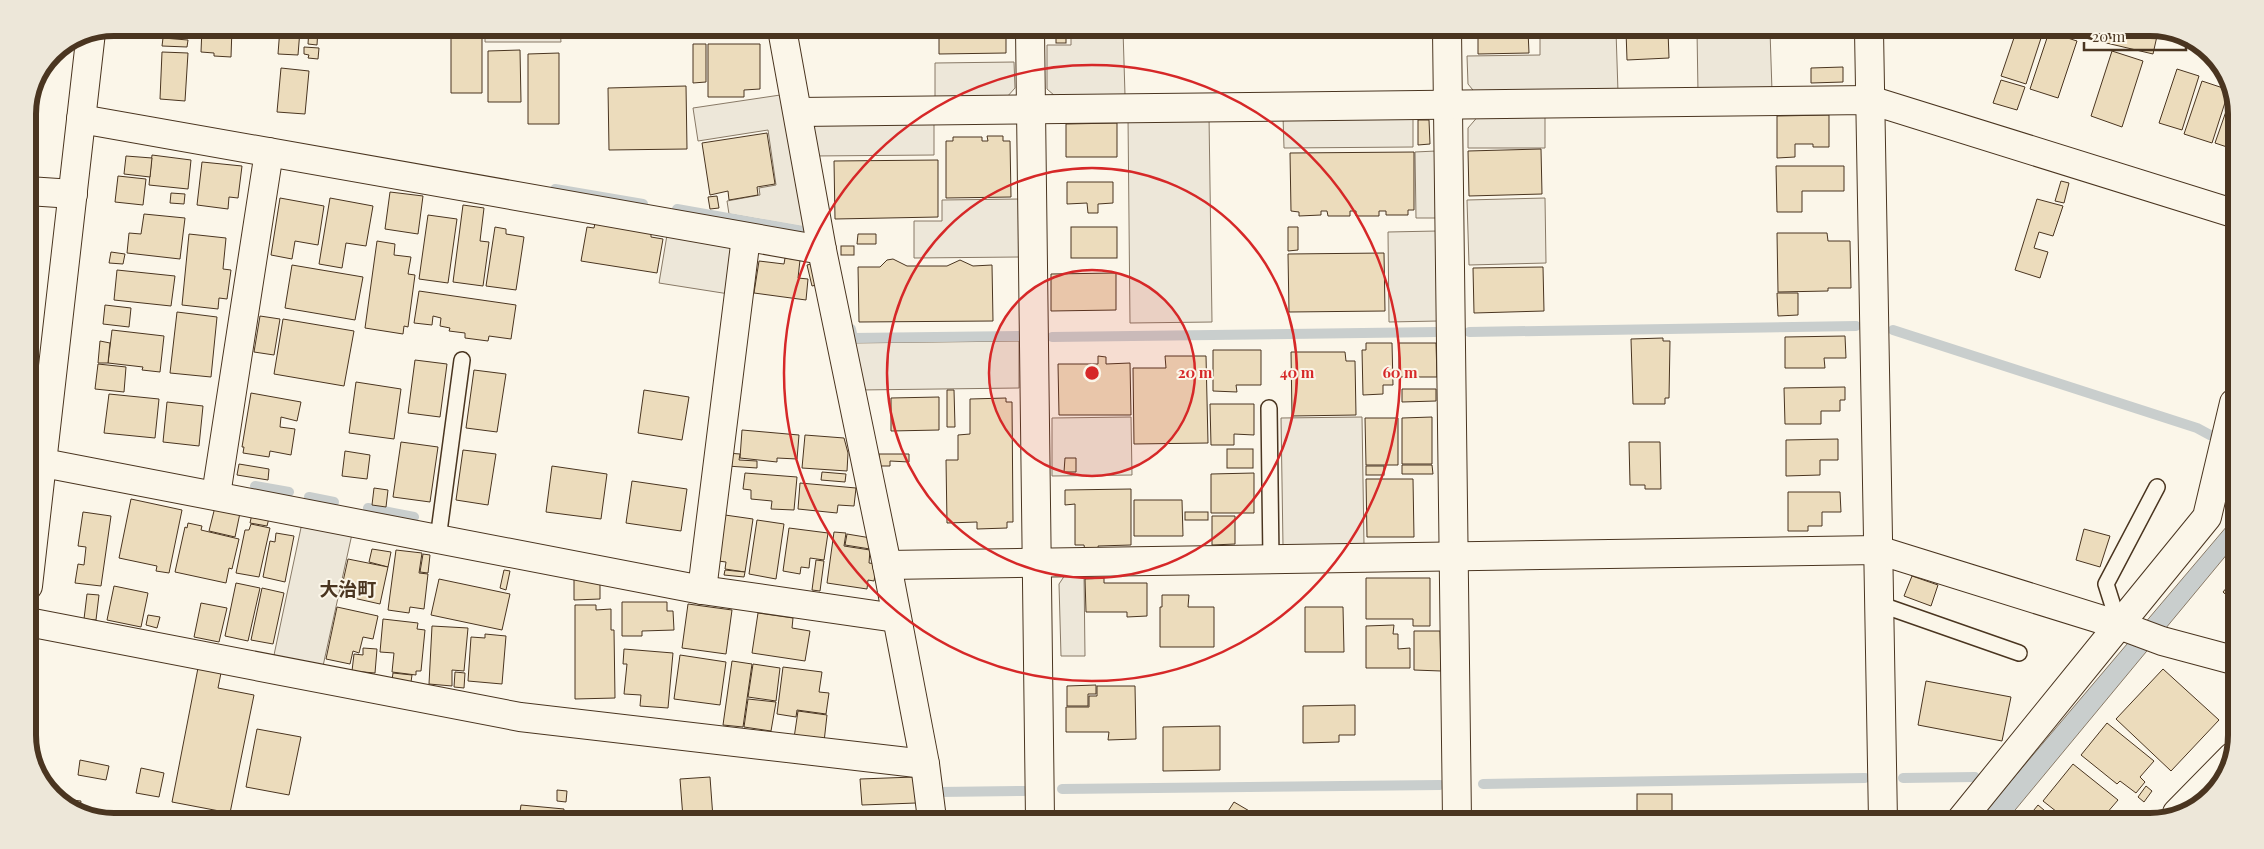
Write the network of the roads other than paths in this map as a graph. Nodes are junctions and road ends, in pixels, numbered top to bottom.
1 (783, 36) edge
2 (1030, 36) edge
3 (1447, 36) edge
4 (1869, 36) edge
5 (90, 40) edge
6 (1870, 100) junction
7 (1448, 105) junction
8 (1032, 110) junction
9 (798, 112) junction
10 (81, 119) junction
11 (269, 152) junction
12 (36, 192) edge
13 (73, 194) junction
14 (2228, 212) edge
15 (746, 237) junction
16 (822, 250) junction
17 (462, 360) dead end
18 (1269, 408) dead end
19 (2228, 428) edge
20 (36, 454) edge
21 (36, 461) edge
22 (2157, 487) dead end
23 (2228, 492) edge
24 (216, 496) junction
25 (2207, 516) junction
26 (438, 539) junction
27 (1878, 550) junction
28 (1454, 556) junction
29 (1271, 560) junction
30 (1036, 563) junction
31 (887, 565) junction
32 (702, 590) junction
33 (1879, 604) junction
34 (896, 618) junction
35 (36, 624) edge
36 (2124, 627) junction
37 (2019, 653) dead end
38 (2228, 659) edge
39 (926, 764) junction
40 (2220, 770) edge
41 (2186, 804) edge
42 (931, 813) edge
43 (1040, 813) edge
44 (1457, 813) edge
45 (1883, 813) edge
46 (1967, 813) edge

1 - 9 street
2 - 8 street
3 - 7 street
4 - 6 street
5 - 10 street
6 - 7 street
6 - 14 street
6 - 27 street
7 - 8 street
7 - 28 street
8 - 9 street
8 - 30 street
9 - 16 street
10 - 11 street
10 - 13 street
11 - 15 street
11 - 24 street
12 - 13 street
13 - 20 street
15 - 16 street
15 - 32 street
16 - 31 street
17 - 26 lane
18 - 29 lane
19 - 25 street
21 - 24 street
22 - 36 lane
23 - 25 street
24 - 26 street
25 - 36 street
26 - 32 street
27 - 28 street
27 - 33 street
27 - 36 street
28 - 29 street
28 - 44 street
29 - 30 street
30 - 31 street
30 - 43 street
31 - 34 street
32 - 34 street
33 - 37 lane
33 - 45 street
34 - 39 street
35 - 39 street
36 - 38 street
36 - 46 street
39 - 42 street
40 - 41 street

